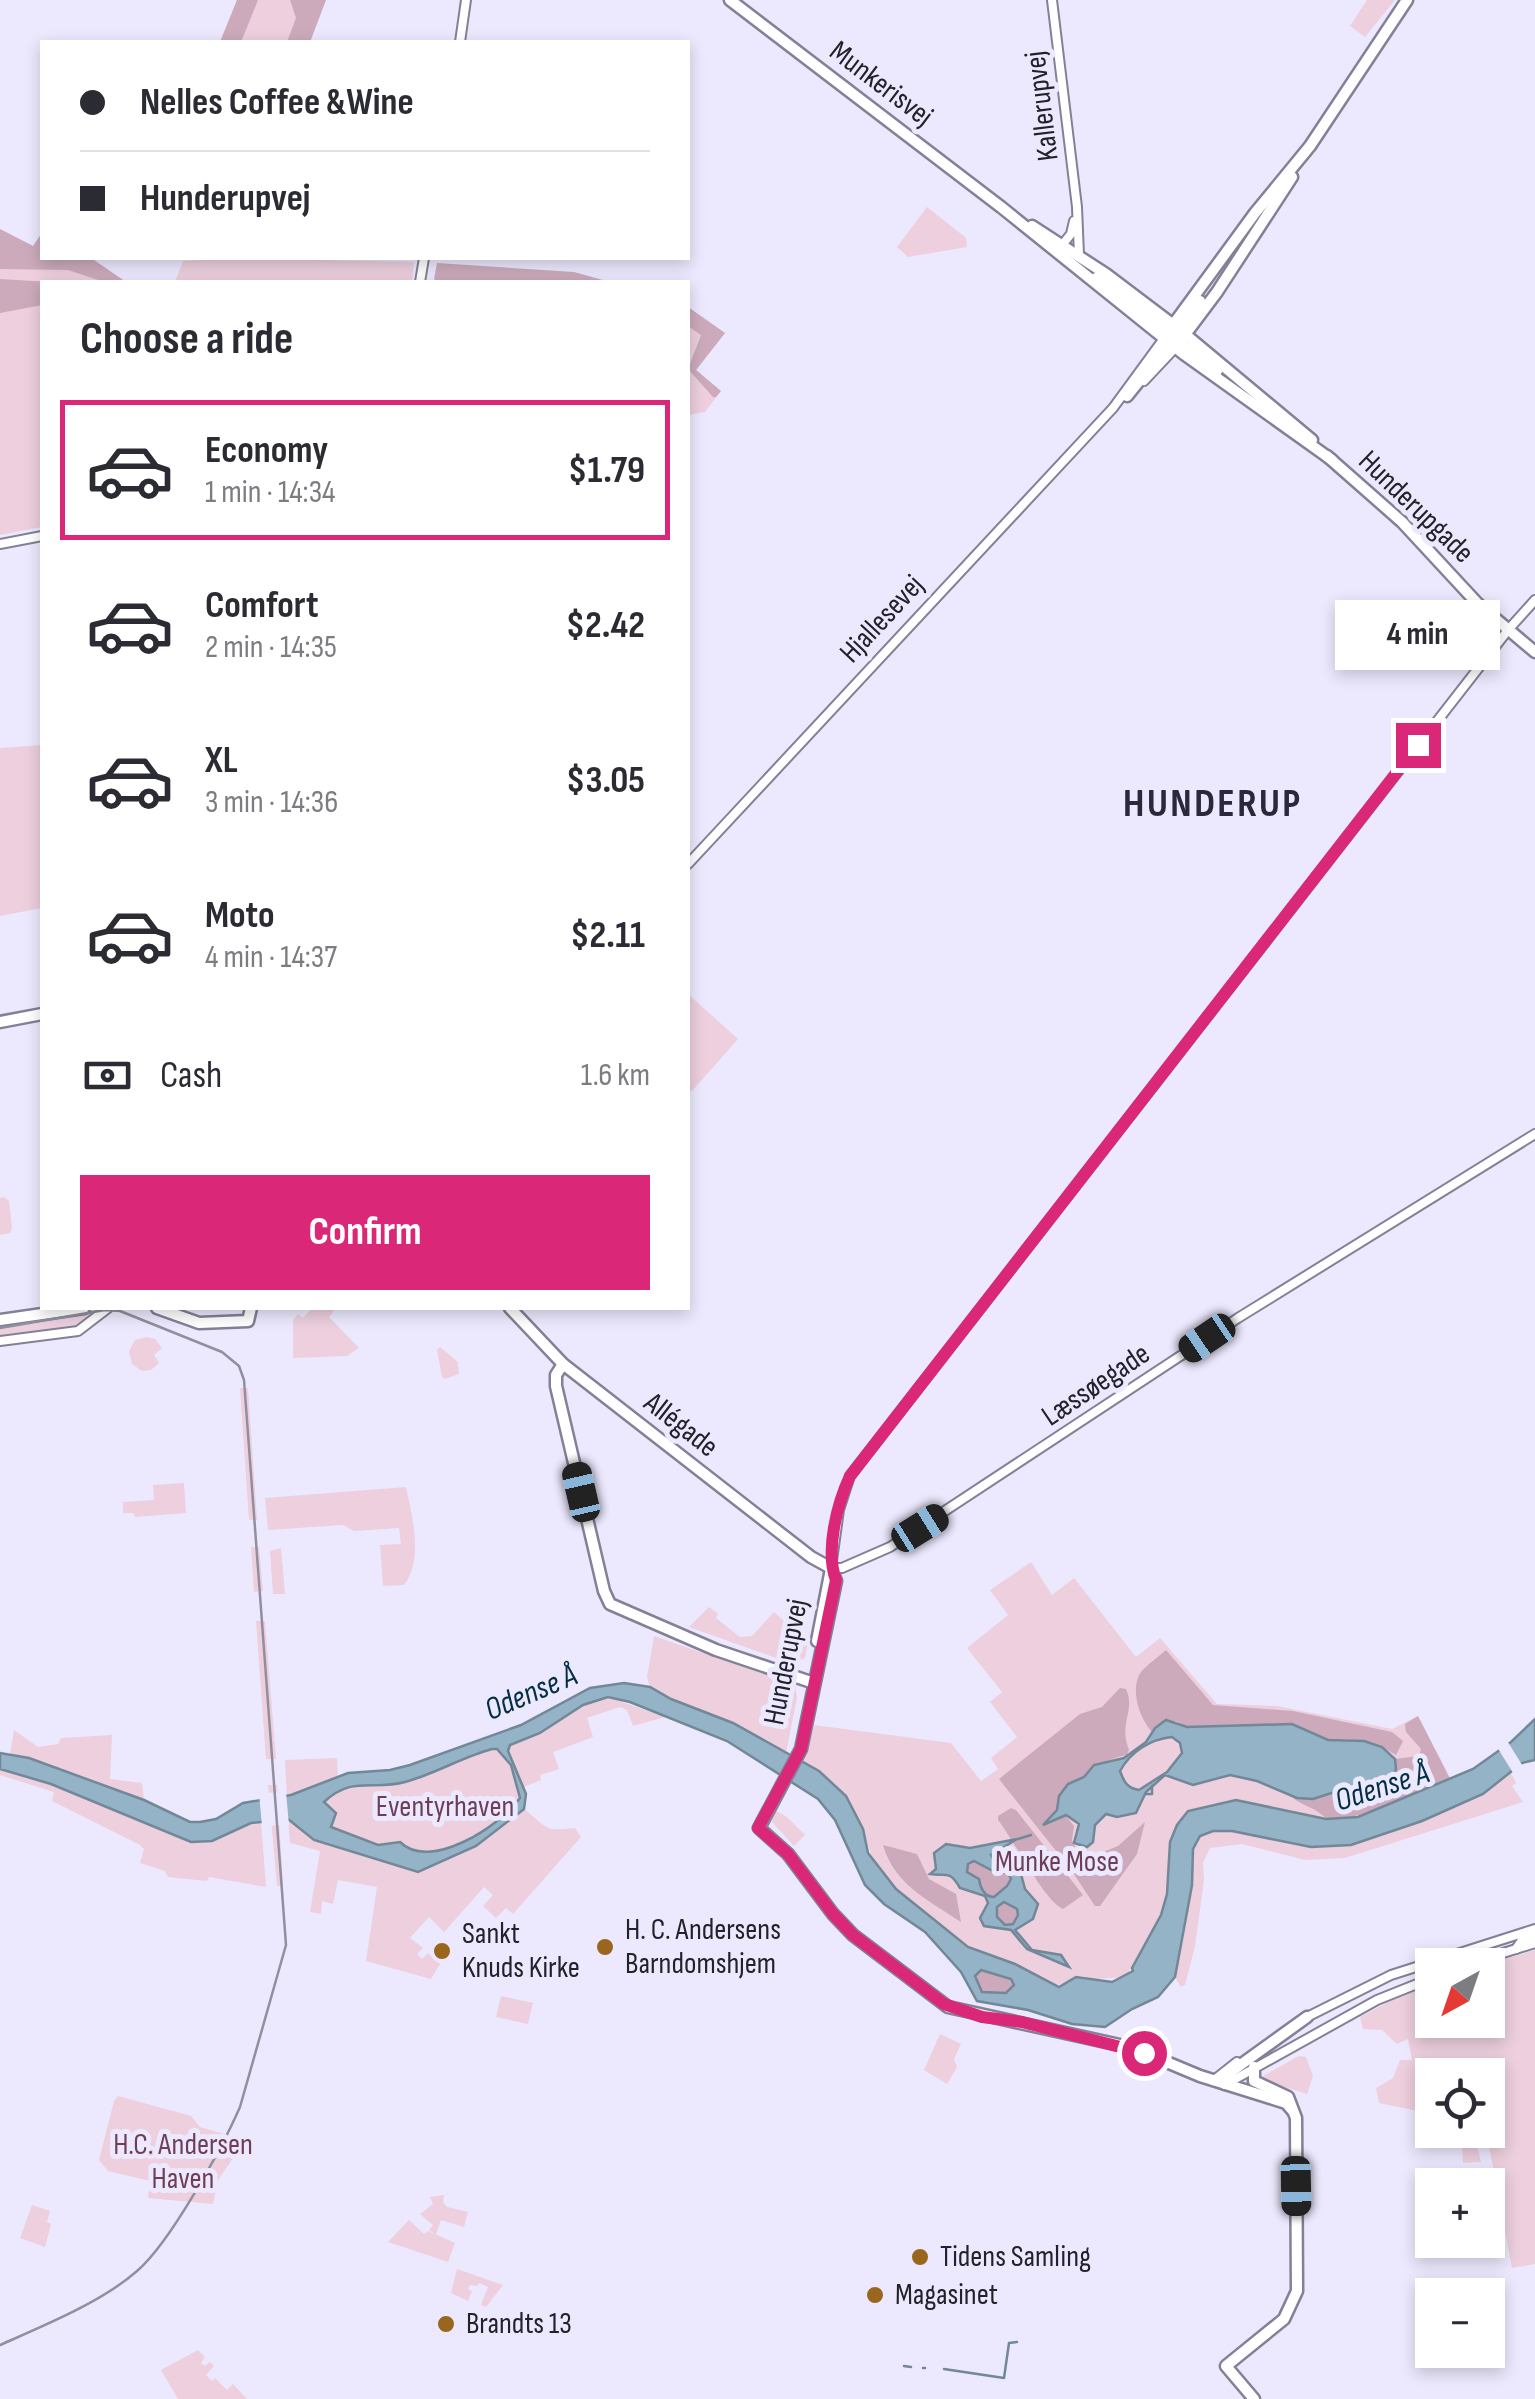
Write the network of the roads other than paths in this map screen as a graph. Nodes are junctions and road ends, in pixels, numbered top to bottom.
1 (466, 0) edge
2 (730, 0) edge
3 (1052, 0) edge
4 (1406, 0) edge
5 (460, 40) edge
6 (1310, 146) junction
7 (1077, 206) junction
8 (1001, 208) junction
9 (1062, 245) junction
10 (1079, 255) junction
11 (1175, 337) junction
12 (1127, 396) joint
13 (1112, 408) junction
14 (1332, 460) junction
15 (40, 536) edge
16 (0, 544) edge
17 (1535, 600) edge
18 (1508, 630) junction
19 (1535, 652) edge
20 (690, 862) edge
21 (40, 1014) edge
22 (0, 1022) edge
23 (1535, 1134) edge
24 (70, 1310) edge
25 (105, 1310) edge
26 (163, 1310) edge
27 (239, 1310) edge
28 (251, 1310) edge
29 (512, 1310) edge
30 (0, 1320) edge
31 (234, 1322) junction
32 (0, 1341) edge
33 (563, 1364) junction
34 (832, 1568) junction
35 (811, 1682) junction
36 (1535, 1936) edge
37 (1505, 1952) edge
38 (1415, 1985) edge
39 (1307, 2017) joint
40 (1254, 2067) junction
41 (1219, 2082) junction
42 (1293, 2111) junction
43 (1254, 2399) edge

1 - 5 street
2 - 8 main road, Munkerisvej
3 - 7 street, Kallerupvej
4 - 6 main road, Hjallesevej
6 - 11 main road, Hjallesevej
6 - 11 main road, Hjallesevej
7 - 9 street, Kallerupvej
7 - 10 street, Kallerupvej
8 - 9 main road, Munkerisvej
8 - 11 main road, Munkerisvej
9 - 10 main road, Munkerisvej
10 - 11 main road, Munkerisvej
11 - 12 main road
11 - 13 street, Hjallesevej
11 - 14 main road, Hunderupgade
11 - 14 main road, Hunderupgade
12 - 13 street, Hjallesevej
13 - 20 street, Hjallesevej
14 - 18 main road, Hunderupgade
15 - 16 street
17 - 18 street, Hunderupvej
18 - 19 main road, Hunderupgade
18 - 34 street, Hunderupvej
21 - 22 main road
23 - 34 street, Læssøegade
24 - 30 main road
25 - 32 street
26 - 31 main road
27 - 31 main road
28 - 31 main road
29 - 33 main road, Allégade
33 - 34 main road, Allégade
33 - 35 main road
34 - 35 main road, Hunderupvej
35 - 41 main road, Hunderupvej
36 - 37 street
36 - 39 street
38 - 40 street
39 - 41 main road
40 - 41 street
40 - 42 main road
41 - 42 main road
42 - 43 main road

